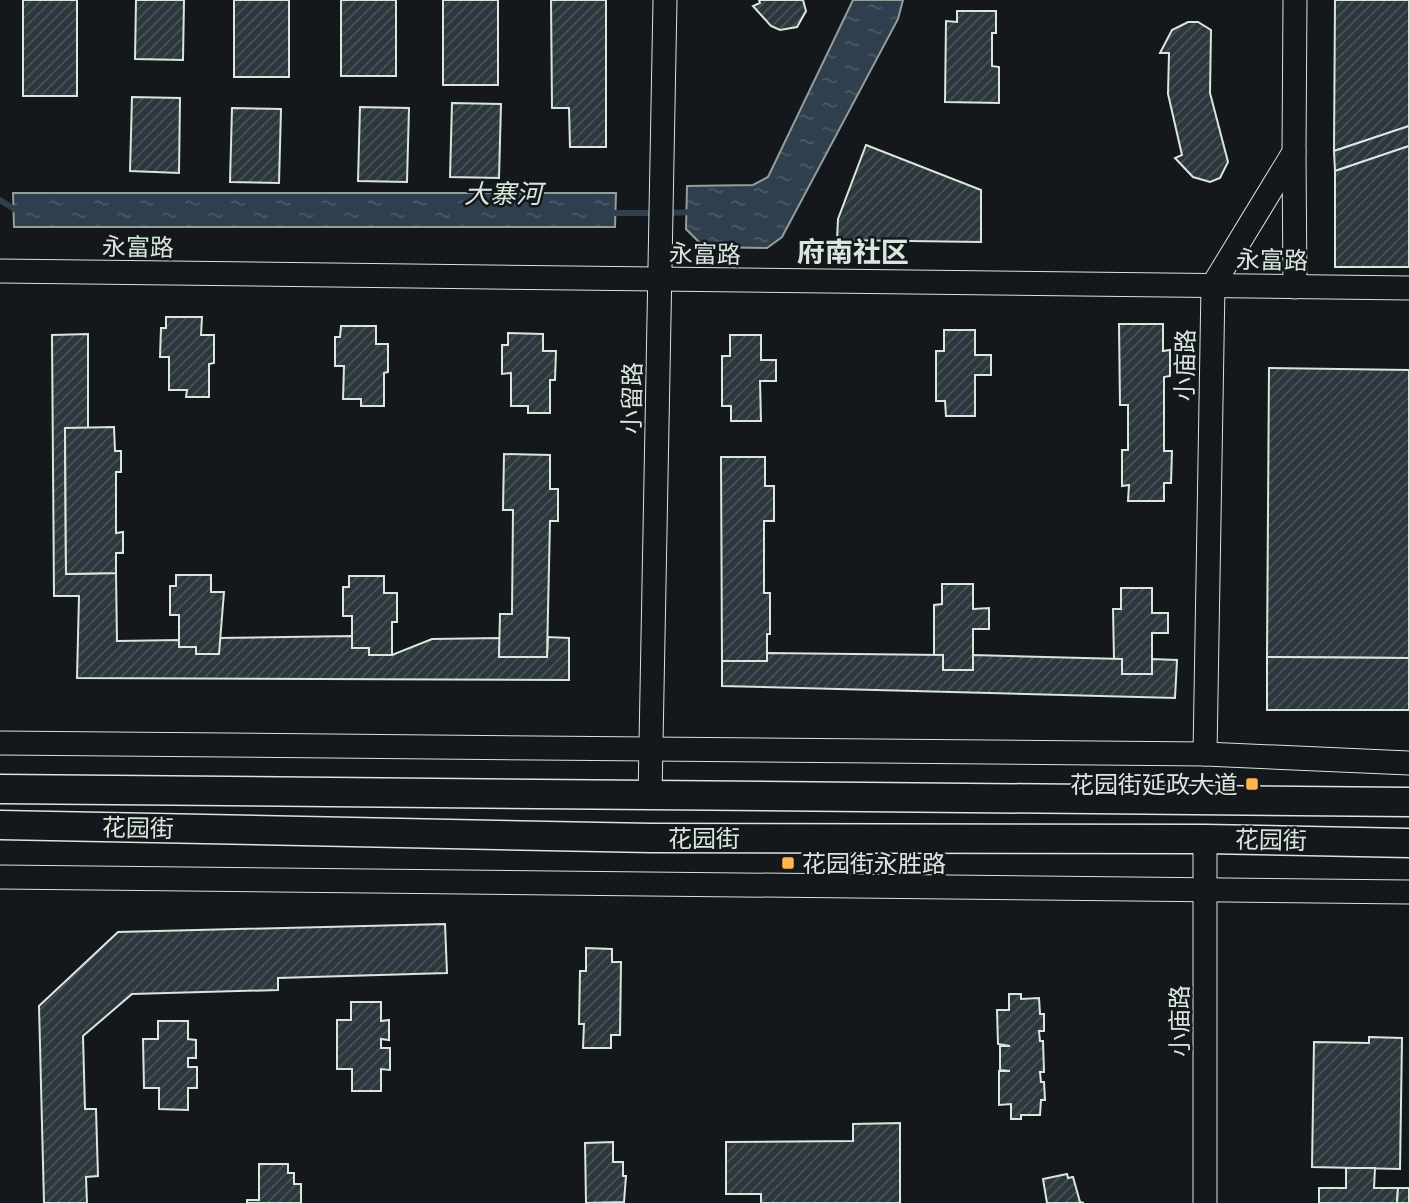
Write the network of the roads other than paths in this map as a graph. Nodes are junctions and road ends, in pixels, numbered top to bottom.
1 (665, 0) edge
2 (1295, 0) edge
3 (1294, 152) junction
4 (0, 271) edge
5 (660, 280) junction
6 (1213, 285) junction
7 (1295, 286) junction
8 (1409, 288) edge
9 (0, 743) edge
10 (651, 748) junction
11 (1205, 754) junction
12 (1409, 763) edge
13 (0, 789) edge
14 (650, 797) junction
15 (1409, 802) edge
16 (0, 825) edge
17 (1205, 839) junction
18 (1409, 843) edge
19 (0, 877) edge
20 (1205, 891) junction
21 (1409, 892) edge
22 (1205, 1203) edge

1 - 5 street, 小留路
2 - 3 street
3 - 6 street
3 - 7 street
4 - 5 street, 永富路
5 - 6 street, 永富路
5 - 10 street, 小留路
6 - 7 street, 永富路
6 - 11 street, 小庙路
7 - 8 street, 永富路
9 - 10 street
10 - 11 street
10 - 14 street, 小留路
11 - 12 street
13 - 14 main road, 花园街
14 - 15 main road, 花园街
16 - 17 main road, 花园街
17 - 18 main road, 花园街
17 - 20 street, 小庙路
19 - 20 street
20 - 21 street
20 - 22 street, 小庙路

